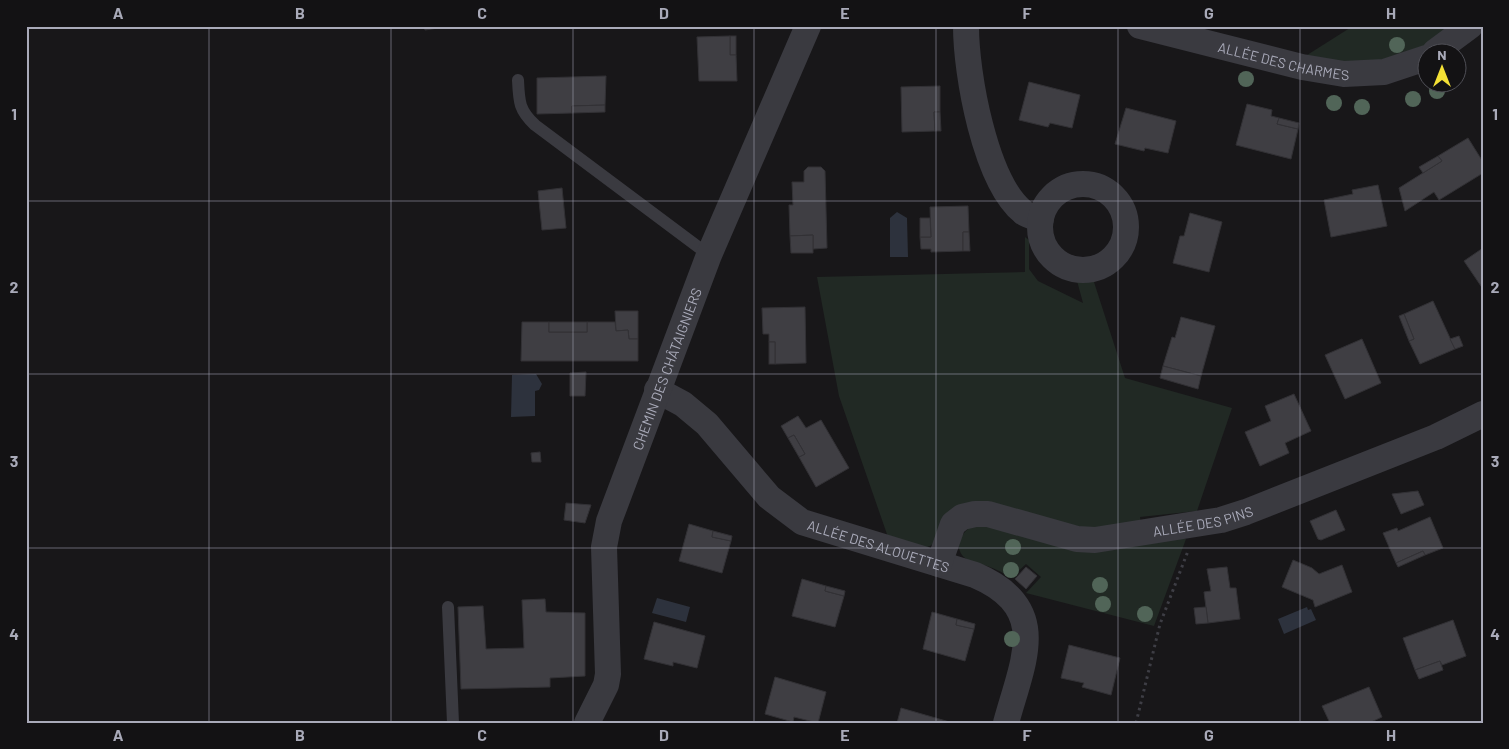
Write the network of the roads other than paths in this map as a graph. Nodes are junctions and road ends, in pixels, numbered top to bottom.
1 (808, 26) edge
2 (966, 26) edge
3 (1140, 26) edge
4 (1470, 26) edge
5 (1448, 42) edge
6 (1416, 61) edge
7 (518, 80) dead end
8 (1040, 219) dead end
9 (709, 255) junction
10 (657, 390) junction
11 (1483, 414) edge
12 (939, 564) junction
13 (448, 608) dead end
14 (589, 722) edge
15 (454, 723) edge
16 (1006, 723) edge

1 - 9 street, CHEMIN DES CHÂTAIGNIERS
2 - 8 street
3 - 6 street, ALLÉE DES CHARMES
4 - 5 street
7 - 9 lane
9 - 10 street, CHEMIN DES CHÂTAIGNIERS
10 - 12 street, ALLÉE DES ALOUETTES
10 - 14 street, CHEMIN DES CHÂTAIGNIERS
11 - 12 street, ALLÉE DES PINS
12 - 16 street, ALLÉE DES ALOUETTES
13 - 15 lane

